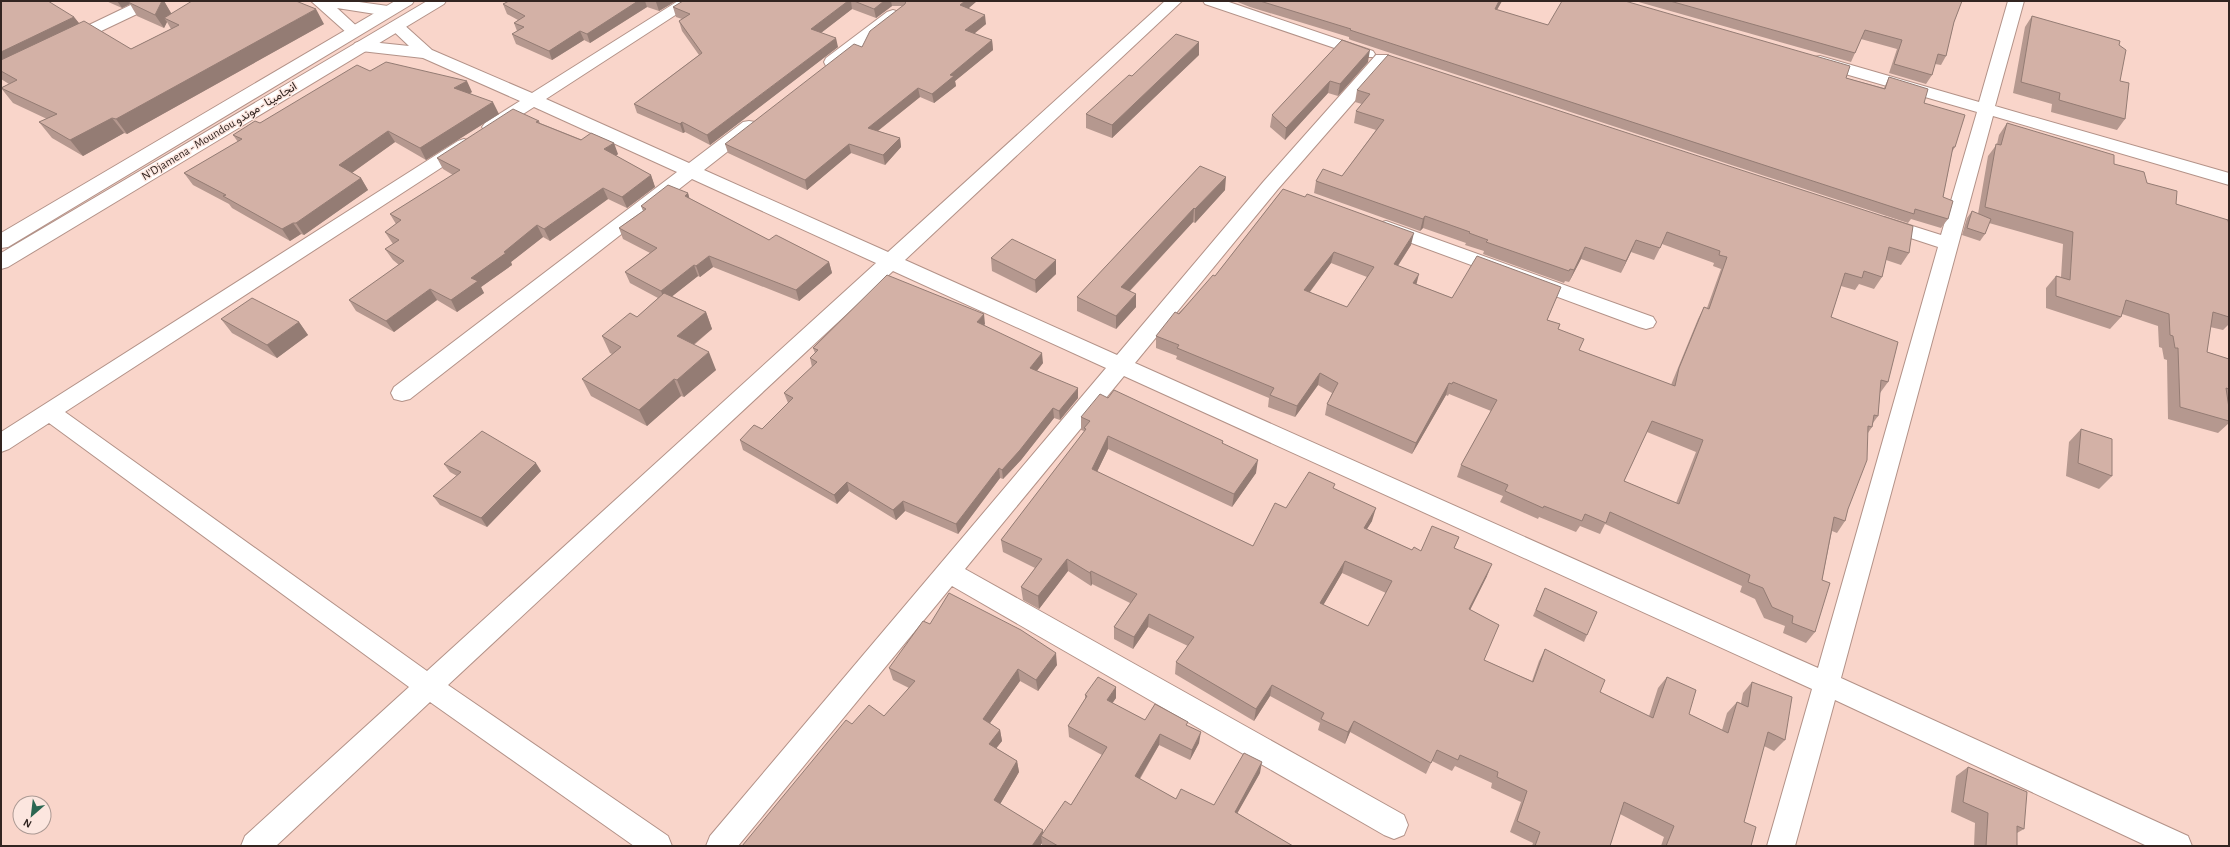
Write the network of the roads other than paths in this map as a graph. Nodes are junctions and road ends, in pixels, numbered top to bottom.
1 (152, 1) edge
2 (319, 1) edge
3 (406, 1) edge
4 (438, 1) edge
5 (689, 1) edge
6 (1174, 1) edge
7 (1210, 1) edge
8 (2016, 1) edge
9 (899, 10) edge
10 (392, 19) junction
11 (358, 38) junction
12 (58, 46) edge
13 (426, 53) junction
14 (1804, 56) edge
15 (817, 74) edge
16 (534, 100) junction
17 (1988, 109) junction
18 (761, 117) edge
19 (692, 171) junction
20 (2229, 180) edge
21 (1865, 217) edge
22 (1369, 221) edge
23 (1, 242) edge
24 (1948, 244) junction
25 (890, 260) junction
26 (1, 262) edge
27 (1646, 322) dead end
28 (1120, 365) junction
29 (402, 393) dead end
30 (49, 412) junction
31 (1, 443) edge
32 (950, 573) junction
33 (1827, 684) junction
34 (429, 687) junction
35 (1394, 825) dead end
36 (255, 846) edge
37 (658, 846) edge
38 (720, 846) edge
39 (1781, 846) edge
40 (2178, 846) edge

1 - 12 street
2 - 10 street
2 - 11 street
3 - 10 street, N'Djamena - Moundou انجامينا - موندو
4 - 10 street, N'Djamena - Moundou انجامينا - موندو
5 - 16 street
6 - 25 street
7 - 28 street
8 - 17 street
9 - 15 street
10 - 11 street, N'Djamena - Moundou انجامينا - موندو
10 - 13 street
11 - 13 street
11 - 23 street, N'Djamena - Moundou انجامينا - موندو
11 - 26 street, N'Djamena - Moundou انجامينا - موندو
13 - 16 street
14 - 17 street
16 - 19 street
16 - 30 street
17 - 20 street
17 - 24 street
18 - 19 street
19 - 25 street
19 - 29 street
21 - 24 street
22 - 27 street
24 - 33 street
25 - 28 street
25 - 34 street
28 - 32 street
28 - 33 street
30 - 31 street
30 - 34 street
32 - 35 street
32 - 38 street
33 - 39 street
33 - 40 street
34 - 36 street
34 - 37 street

